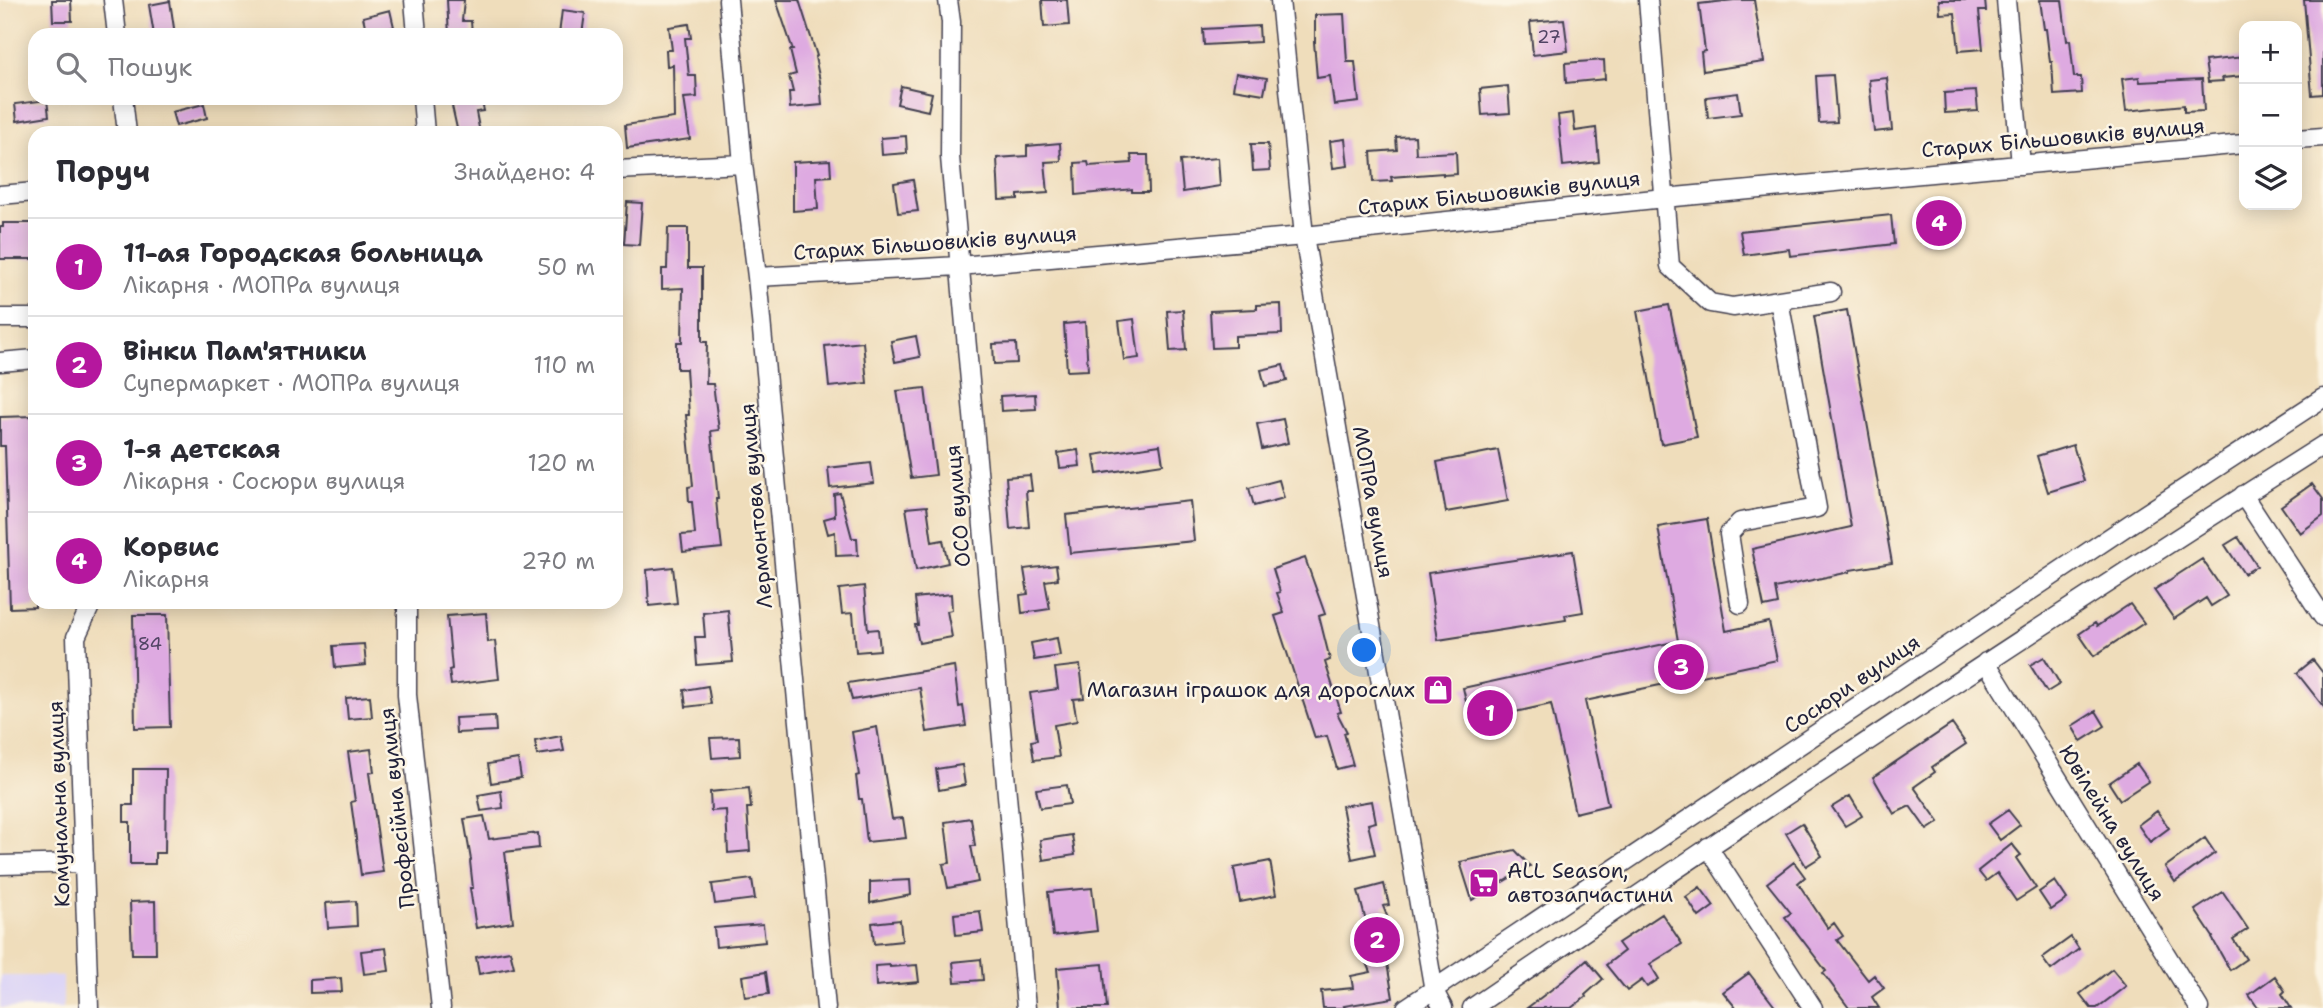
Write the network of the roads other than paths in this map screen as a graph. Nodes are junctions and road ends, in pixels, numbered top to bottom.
1 (113, 0) edge
2 (414, 0) edge
3 (728, 0) edge
4 (948, 0) edge
5 (1280, 0) edge
6 (1648, 0) edge
7 (2006, 0) edge
8 (116, 28) edge
9 (416, 28) edge
10 (124, 105) edge
11 (423, 105) edge
12 (126, 126) edge
13 (424, 126) edge
14 (2323, 136) edge
15 (2302, 138) edge
16 (2239, 144) edge
17 (743, 164) junction
18 (2021, 165) junction
19 (623, 170) edge
20 (28, 193) edge
21 (0, 195) edge
22 (1664, 198) junction
23 (1304, 236) junction
24 (959, 266) junction
25 (757, 277) junction
26 (1831, 292) dead end
27 (1779, 300) junction
28 (0, 318) edge
29 (28, 318) edge
30 (28, 360) edge
31 (0, 362) edge
32 (2323, 398) edge
33 (2323, 445) edge
34 (2243, 495) junction
35 (1740, 604) dead end
36 (89, 609) edge
37 (407, 609) edge
38 (2323, 617) edge
39 (1986, 662) junction
40 (1708, 847) junction
41 (83, 863) junction
42 (0, 865) edge
43 (1434, 991) junction
44 (89, 1008) edge
45 (441, 1008) edge
46 (826, 1008) edge
47 (1026, 1008) edge
48 (1406, 1008) edge
49 (1443, 1008) edge
50 (1472, 1008) edge
51 (1813, 1008) edge
52 (2199, 1008) edge

1 - 8 street
2 - 9 street
3 - 17 street, Лермонтова вулиця
4 - 24 street, ОСО вулиця
5 - 23 street, МОПРа вулиця
6 - 22 street
7 - 18 street
10 - 12 street
11 - 13 street
14 - 15 street
16 - 18 street, Старих Більшовиків вулиця
17 - 19 street
17 - 25 street, Лермонтова вулиця
18 - 22 street, Старих Більшовиків вулиця
20 - 21 street
22 - 23 street, Старих Більшовиків вулиця
22 - 27 street
23 - 24 street, Старих Більшовиків вулиця
23 - 43 street, МОПРа вулиця
24 - 25 street, Старих Більшовиків вулиця
24 - 47 street, ОСО вулиця
25 - 46 street, Лермонтова вулиця
26 - 27 street
27 - 35 street
28 - 29 street
30 - 31 street
32 - 43 street, Сосюри вулиця
33 - 34 street
34 - 38 street
34 - 39 street
36 - 41 street, Комунальна вулиця
37 - 45 street, Професійна вулиця
39 - 40 street
39 - 52 street, Ювілейна вулиця
40 - 50 street
40 - 51 street
41 - 42 street
41 - 44 street, Комунальна вулиця
43 - 48 street, Сосюри вулиця
43 - 49 street, МОПРа вулиця

